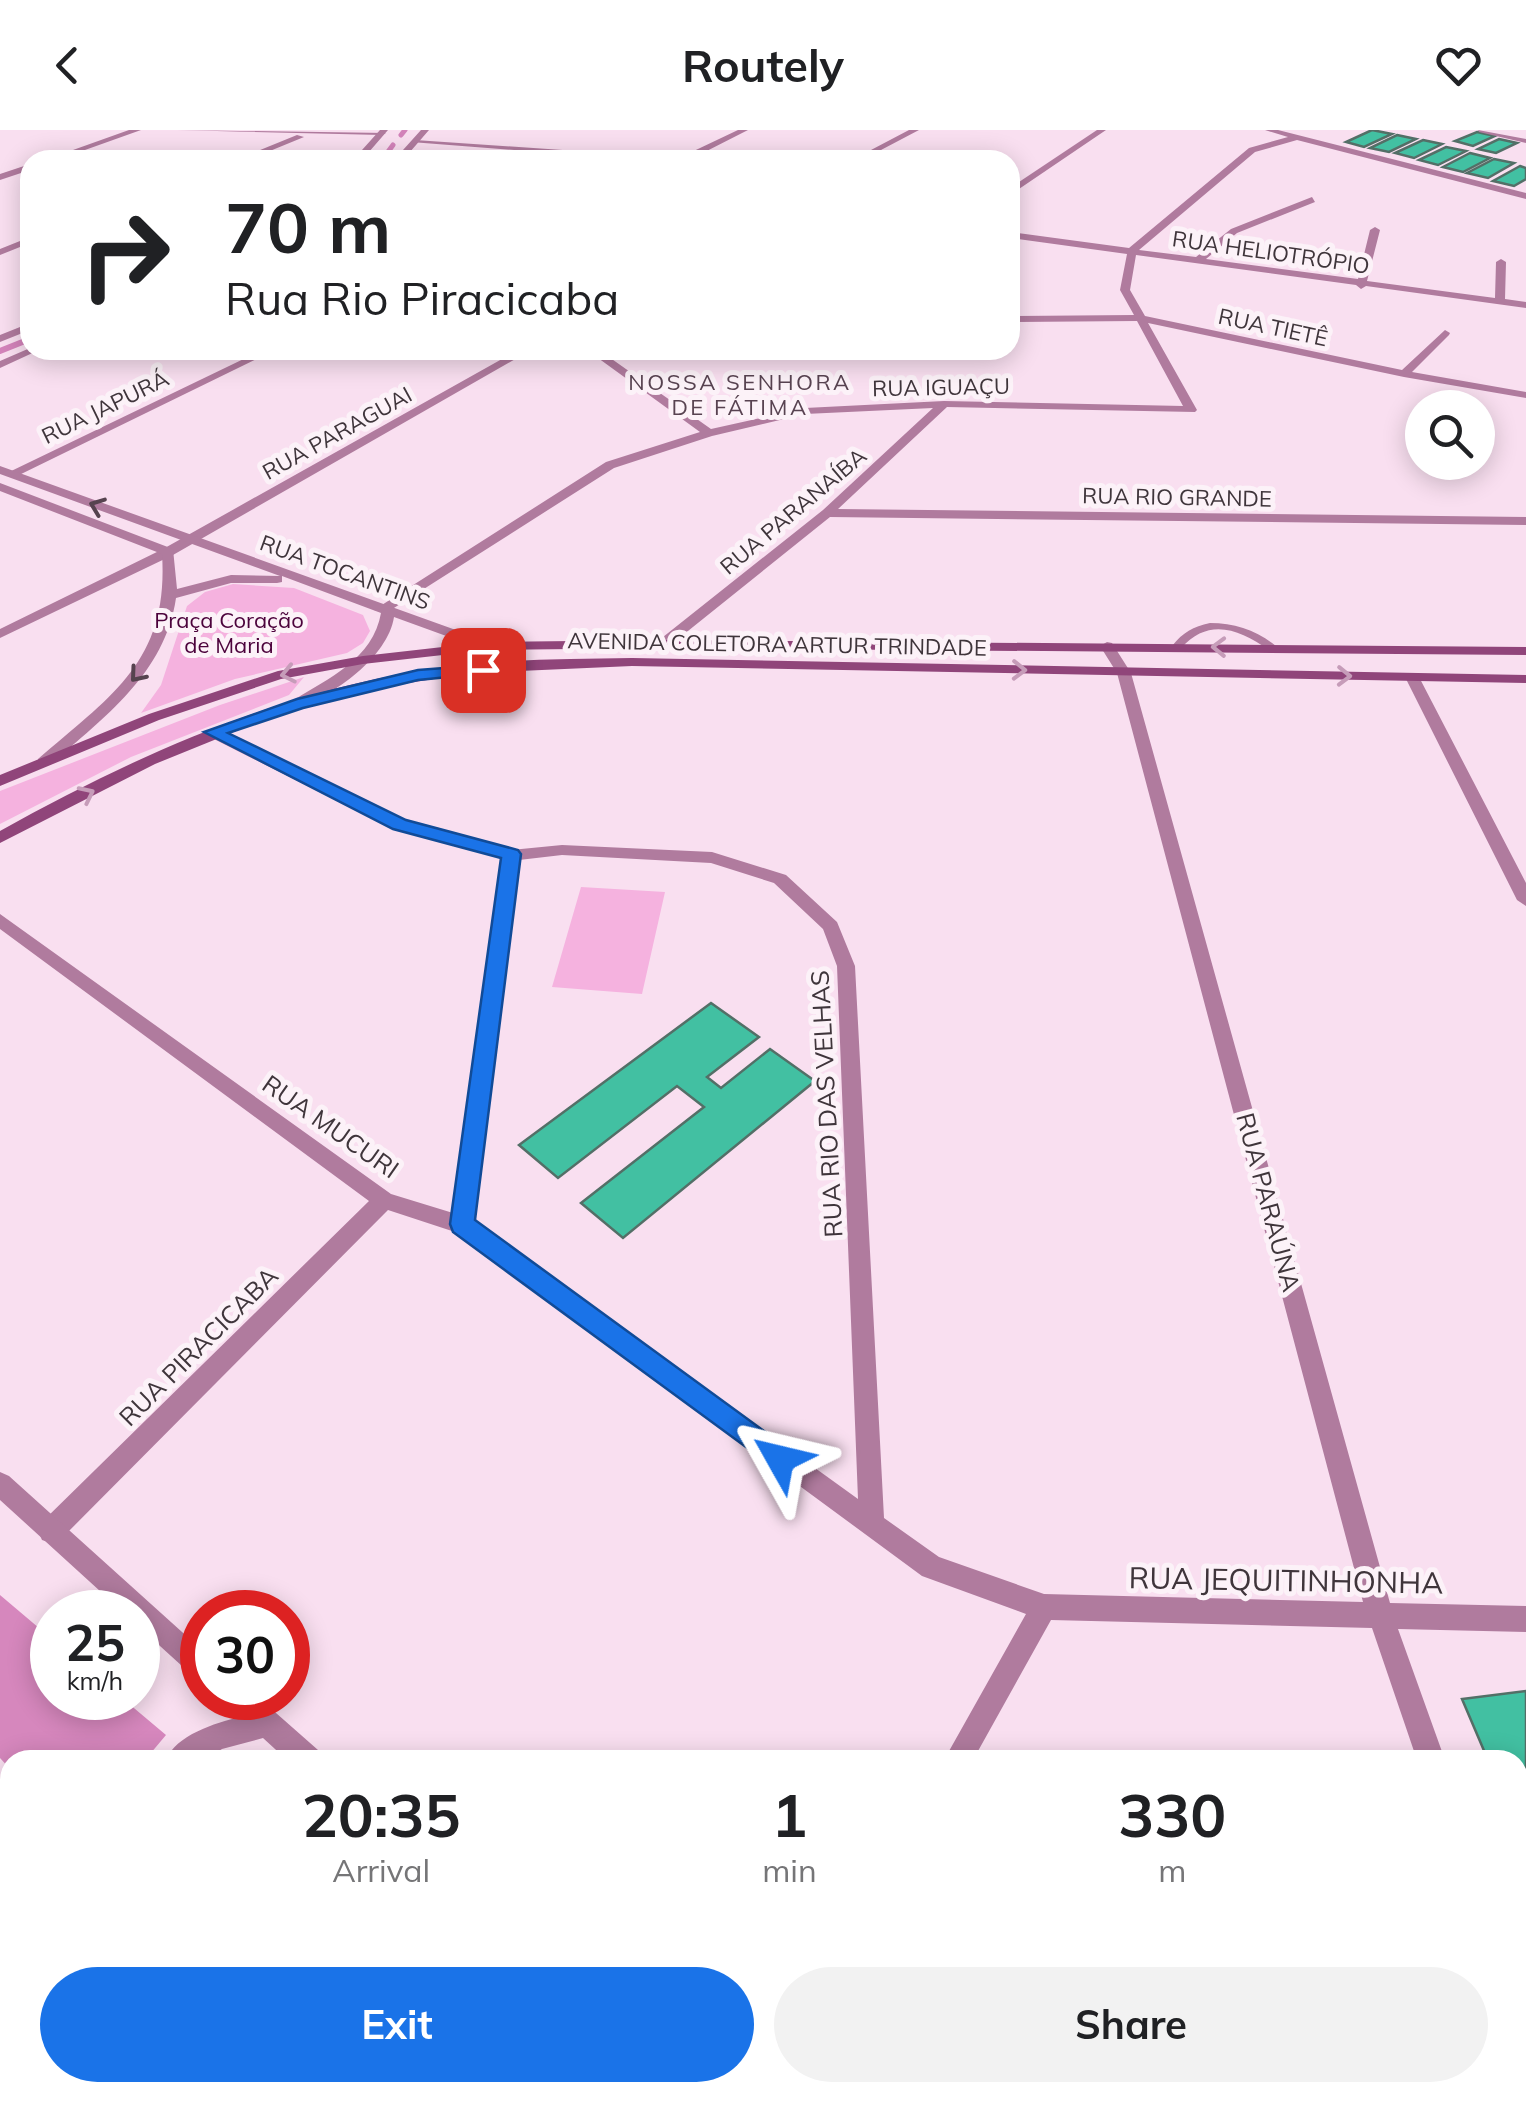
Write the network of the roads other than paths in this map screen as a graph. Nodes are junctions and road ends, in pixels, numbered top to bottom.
1 (137, 130) edge
2 (181, 130) edge
3 (426, 130) edge
4 (744, 130) edge
5 (915, 130) edge
6 (1102, 130) edge
7 (1269, 130) edge
8 (1482, 130) edge
9 (383, 131) edge
10 (311, 133) junction
11 (1298, 137) junction
12 (1526, 140) edge
13 (414, 142) junction
14 (78, 150) edge
15 (266, 150) edge
16 (366, 150) edge
17 (407, 150) edge
18 (532, 150) edge
19 (701, 150) edge
20 (876, 150) edge
21 (1020, 185) edge
22 (1526, 196) edge
23 (1312, 200) dead end
24 (1375, 230) dead end
25 (1020, 236) edge
26 (1132, 251) junction
27 (1196, 262) junction
28 (1502, 262) dead end
29 (1361, 286) junction
30 (1500, 302) junction
31 (1526, 305) edge
32 (1138, 318) junction
33 (1020, 319) edge
34 (1445, 333) dead end
35 (248, 360) edge
36 (508, 360) edge
37 (606, 360) edge
38 (1404, 374) junction
39 (1526, 395) edge
40 (944, 404) junction
41 (709, 433) junction
42 (5, 472) edge
43 (0, 488) edge
44 (827, 513) junction
45 (1526, 521) edge
46 (188, 540) junction
47 (168, 552) junction
48 (299, 581) junction
49 (172, 595) junction
50 (384, 611) junction
51 (0, 634) edge
52 (664, 644) junction
53 (487, 646) junction
54 (1107, 646) junction
55 (1526, 651) edge
56 (363, 660) junction
57 (1124, 673) junction
58 (1412, 677) junction
59 (1526, 679) edge
60 (297, 704) junction
61 (213, 732) junction
62 (44, 762) junction
63 (0, 781) edge
64 (0, 838) edge
65 (511, 854) junction
66 (1526, 900) edge
67 (0, 920) edge
68 (384, 1200) junction
69 (462, 1224) junction
70 (0, 1484) edge
71 (872, 1526) junction
72 (51, 1530) junction
73 (1044, 1607) junction
74 (1380, 1615) junction
75 (1526, 1619) edge
76 (180, 1647) edge
77 (266, 1720) edge
78 (268, 1722) junction
79 (196, 1750) edge
80 (297, 1750) edge
81 (964, 1750) edge
82 (1427, 1750) edge

1 - 14 street
2 - 10 street
3 - 13 street
4 - 19 street
5 - 20 street
6 - 21 street
7 - 11 street
8 - 12 street
9 - 10 street
9 - 16 street
10 - 15 street
11 - 22 street
11 - 26 street
13 - 17 street
13 - 18 street
23 - 27 street
24 - 29 street
25 - 26 street, RUA HELIOTRÓPIO
26 - 27 street, RUA HELIOTRÓPIO
26 - 32 street
27 - 29 street, RUA HELIOTRÓPIO
28 - 30 street
29 - 30 street, RUA HELIOTRÓPIO
30 - 31 street, RUA HELIOTRÓPIO
32 - 33 street, RUA TIETÊ
32 - 38 street, RUA TIETÊ
32 - 40 street, RUA IGUAÇU
34 - 38 street
35 - 42 street, RUA JAPURÁ
36 - 46 street, RUA PARAGUAI
37 - 41 street
38 - 39 street, RUA TIETÊ
40 - 41 street, RUA IGUAÇU
40 - 44 street, RUA PARANAÍBA
41 - 50 street, RUA IGUAÇU
46 -> 42 street, RUA TOCANTINS
43 - 47 street
44 - 45 street, RUA RIO GRANDE
44 - 52 street, RUA PARANAÍBA
46 - 47 street, RUA PARAGUAI
46 - 48 street, RUA TOCANTINS
47 - 49 street
47 - 51 street, RUA PARAGUAI
48 - 49 street
48 - 50 street, RUA TOCANTINS
49 -> 62 street
50 - 53 street, RUA TOCANTINS
50 - 56 street
52 - 53 main road, AVENIDA COLETORA ARTUR TRINDADE
52 - 54 main road, AVENIDA COLETORA ARTUR TRINDADE
53 - 56 main road, AVENIDA COLETORA ARTUR TRINDADE
54 - 55 main road, AVENIDA COLETORA ARTUR TRINDADE
54 - 57 street, RUA PARAÚNA
56 - 60 street
56 -> 62 main road, AVENIDA COLETORA ARTUR TRINDADE
57 -> 58 main road, AVENIDA COLETORA ARTUR TRINDADE
60 -> 57 main road, AVENIDA COLETORA ARTUR TRINDADE
57 - 74 street, RUA PARAÚNA
58 - 59 main road, AVENIDA COLETORA ARTUR TRINDADE
58 - 66 street
60 - 61 main road, AVENIDA COLETORA ARTUR TRINDADE
64 -> 61 main road, AVENIDA COLETORA ARTUR TRINDADE
61 - 65 street, RUA RIO DAS VELHAS
62 - 63 main road, AVENIDA COLETORA ARTUR TRINDADE
65 - 69 street
65 - 71 street, RUA RIO DAS VELHAS
67 - 68 street, RUA MUCURI
68 - 69 street, RUA MUCURI
68 - 72 street, RUA PIRACICABA
69 - 71 street, RUA MUCURI
70 - 72 street
71 - 73 street, RUA MUCURI
72 - 76 street
73 - 74 street, RUA JEQUITINHONHA
73 - 81 street
74 - 75 street, RUA JEQUITINHONHA
74 - 82 street, RUA PARAÚNA
77 - 78 street
78 - 79 street
78 - 80 street

